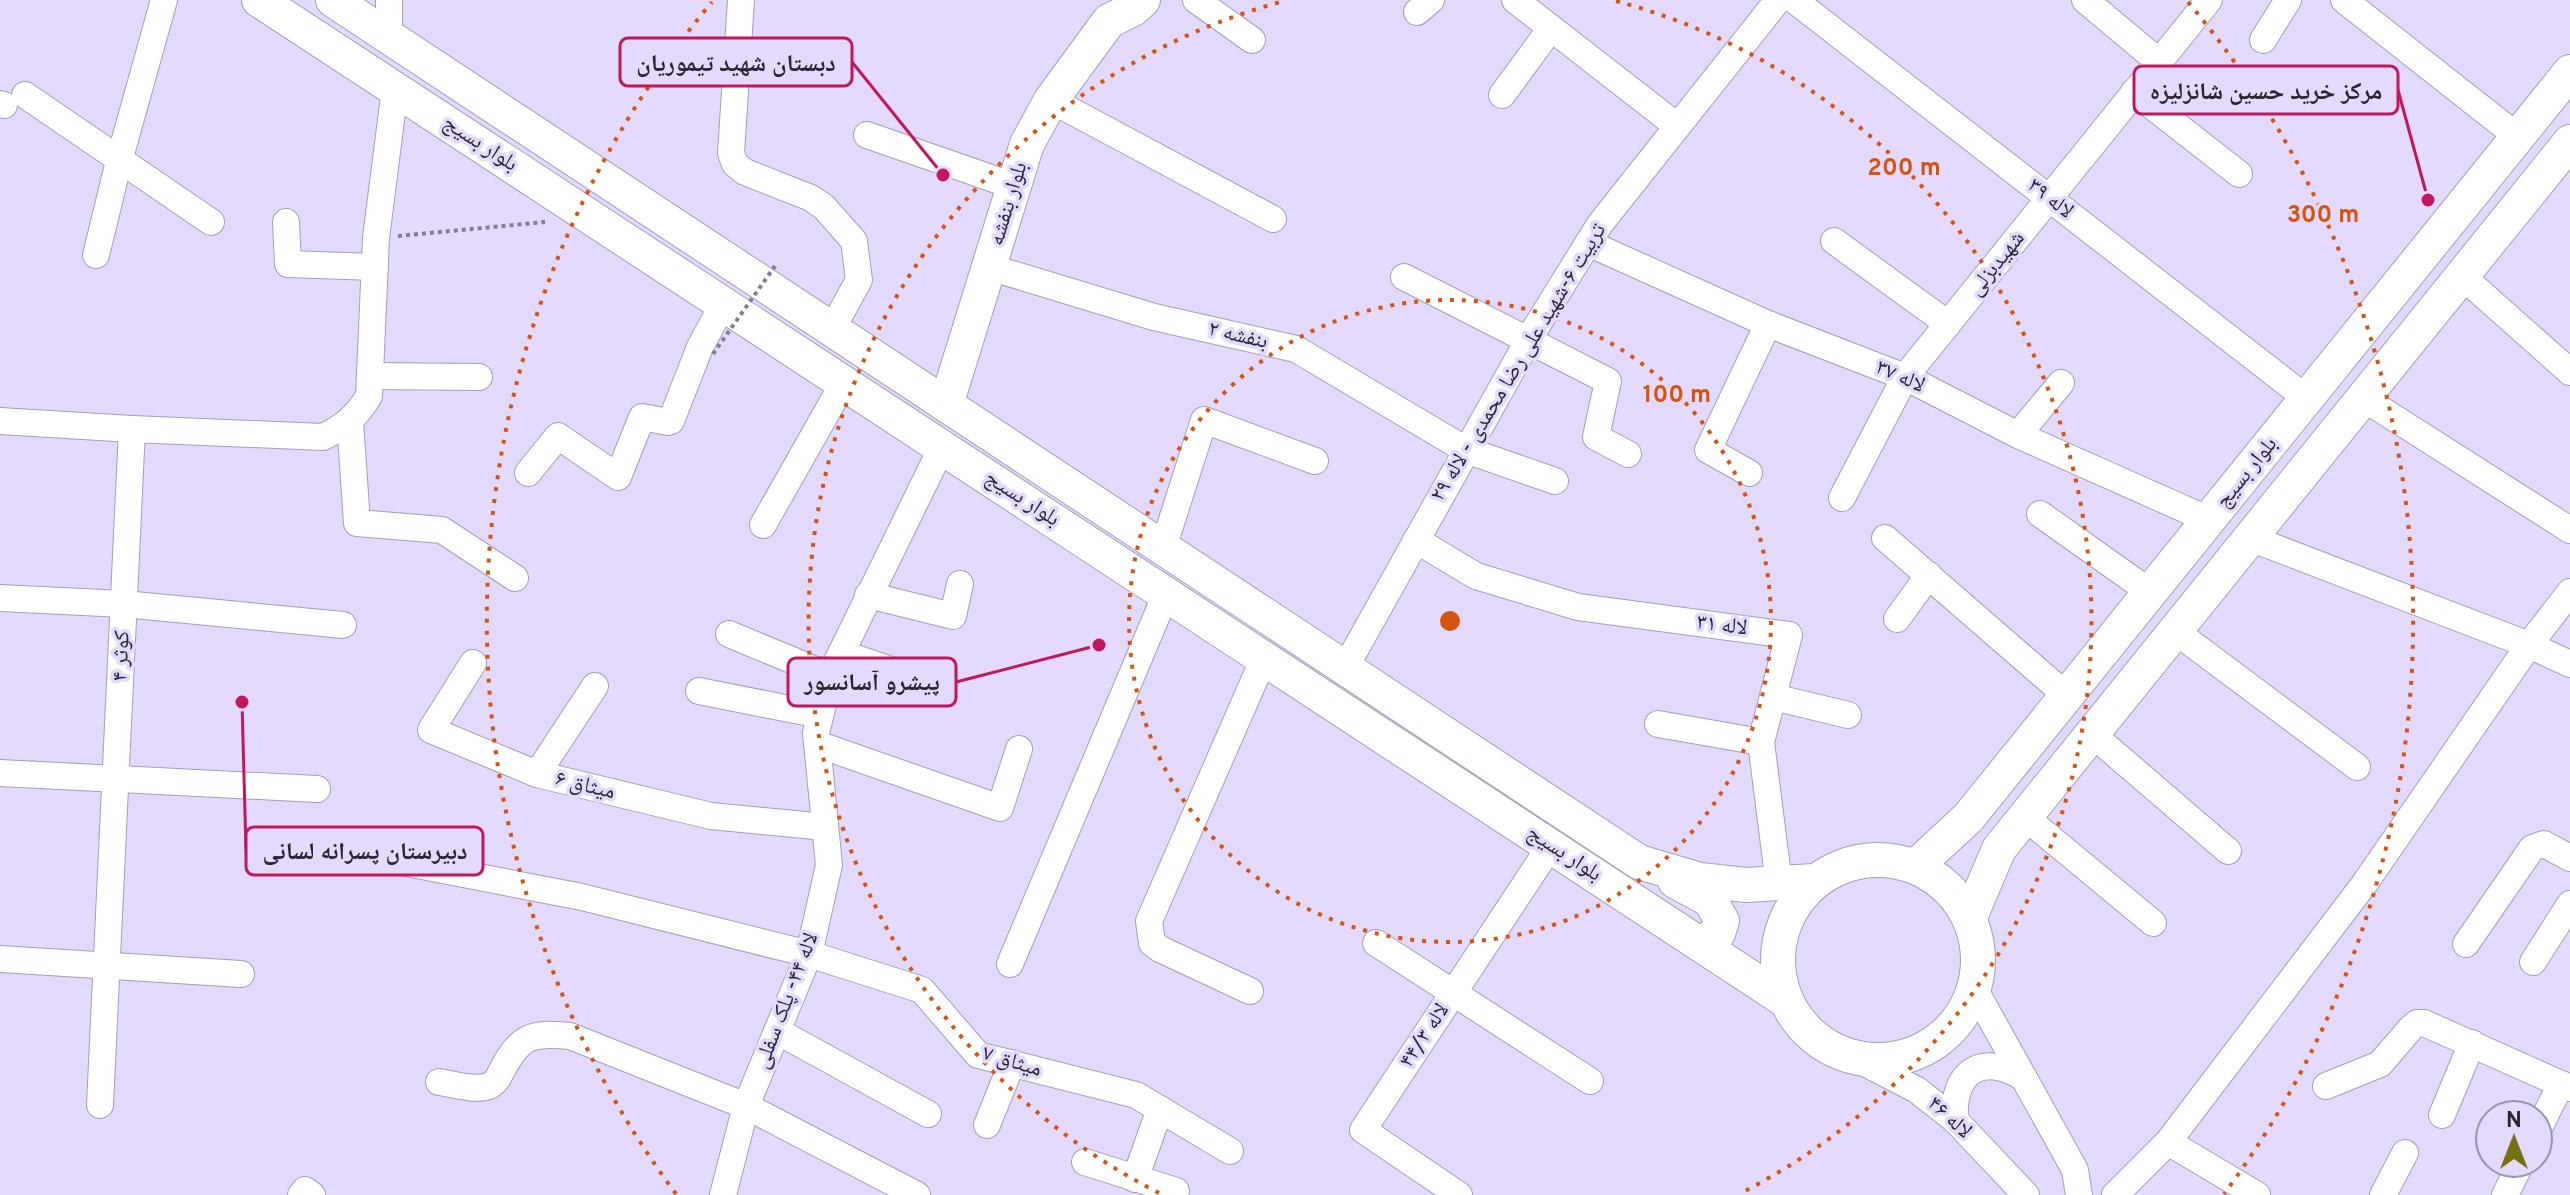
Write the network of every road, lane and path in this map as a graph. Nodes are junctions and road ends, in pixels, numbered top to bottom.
1 (164, 0) edge
2 (259, 0) edge
3 (333, 0) edge
4 (389, 0) edge
5 (741, 0) edge
6 (1143, 0) edge
7 (1196, 0) edge
8 (1515, 0) edge
9 (1778, 0) edge
10 (1794, 0) edge
11 (2085, 0) edge
12 (2209, 0) edge
13 (2288, 0) edge
14 (2344, 0) edge
15 (1108, 10) edge
16 (1551, 28) junction
17 (389, 37) junction
18 (1252, 40) dead end
19 (2263, 40) dead end
20 (2159, 62) junction
21 (2570, 72) edge
22 (395, 89) junction
23 (2134, 92) junction
24 (1502, 95) dead end
25 (1051, 100) junction
26 (9, 101) edge
27 (1677, 126) junction
28 (867, 135) dead end
29 (2518, 137) junction
30 (2567, 154) edge
31 (119, 161) junction
32 (2239, 174) dead end
33 (1014, 186) junction
34 (2049, 198) junction
35 (1273, 219) dead end
36 (211, 222) dead end
37 (286, 222) dead end
38 (545, 222) dead end
39 (376, 238) junction
40 (1834, 241) dead end
41 (1588, 243) junction
42 (96, 255) dead end
43 (775, 266) dead end
44 (375, 267) junction
45 (989, 267) junction
46 (2462, 276) junction
47 (1404, 277) dead end
48 (723, 304) junction
49 (1768, 324) junction
50 (1948, 324) junction
51 (832, 329) junction
52 (1527, 341) junction
53 (713, 354) dead end
54 (2570, 372) edge
55 (371, 376) junction
56 (479, 377) dead end
57 (1905, 377) junction
58 (844, 382) junction
59 (2061, 383) dead end
60 (2306, 398) junction
61 (2363, 398) junction
62 (946, 405) junction
63 (0, 421) edge
64 (350, 421) junction
65 (132, 429) junction
66 (2018, 435) junction
67 (942, 447) junction
68 (1466, 450) junction
69 (1628, 454) dead end
70 (1315, 461) dead end
71 (528, 473) dead end
72 (1749, 473) dead end
73 (1555, 481) dead end
74 (1842, 498) dead end
75 (2040, 514) dead end
76 (2209, 520) junction
77 (763, 525) dead end
78 (2570, 530) edge
79 (1885, 538) dead end
80 (2250, 538) junction
81 (1416, 540) junction
82 (1163, 548) junction
83 (1929, 575) junction
84 (515, 578) dead end
85 (960, 584) dead end
86 (2150, 592) junction
87 (2570, 592) edge
88 (1166, 594) junction
89 (868, 595) junction
90 (0, 598) edge
91 (124, 604) junction
92 (1897, 619) dead end
93 (343, 625) dead end
94 (2175, 631) junction
95 (729, 634) dead end
96 (2529, 645) junction
97 (1264, 658) junction
98 (473, 663) dead end
99 (835, 664) junction
100 (2570, 664) edge
101 (1345, 668) junction
102 (900, 673) dead end
103 (595, 686) dead end
104 (699, 691) dead end
105 (2067, 696) junction
106 (1773, 697) junction
107 (820, 715) junction
108 (1848, 715) dead end
109 (1658, 724) dead end
110 (2092, 734) junction
111 (1761, 742) junction
112 (817, 744) junction
113 (1019, 749) dead end
114 (2357, 767) dead end
115 (0, 773) edge
116 (537, 774) junction
117 (116, 778) junction
118 (317, 789) dead end
119 (2025, 817) junction
120 (1968, 818) junction
121 (825, 827) junction
122 (1551, 845) junction
123 (1999, 849) junction
124 (2228, 851) dead end
125 (381, 858) dead end
126 (2570, 858) edge
127 (1639, 862) junction
128 (1916, 866) junction
129 (1815, 881) junction
130 (1779, 884) junction
131 (2570, 904) edge
132 (1970, 917) junction
133 (2153, 923) dead end
134 (1376, 943) dead end
135 (1701, 944) junction
136 (2466, 944) dead end
137 (809, 954) junction
138 (0, 959) edge
139 (2533, 962) dead end
140 (1010, 964) dead end
141 (107, 966) junction
142 (241, 974) dead end
143 (1975, 990) junction
144 (1250, 991) dead end
145 (1454, 993) junction
146 (1785, 1000) junction
147 (777, 1031) junction
148 (2472, 1043) junction
149 (1857, 1059) junction
150 (1012, 1063) junction
151 (2024, 1078) junction
152 (1590, 1081) dead end
153 (439, 1082) dead end
154 (2326, 1086) dead end
155 (2566, 1086) edge
156 (100, 1105) dead end
157 (2554, 1105) edge
158 (746, 1106) junction
159 (1160, 1109) junction
160 (928, 1114) dead end
161 (2442, 1115) dead end
162 (1955, 1120) junction
163 (987, 1125) dead end
164 (2168, 1142) junction
165 (1230, 1151) dead end
166 (2405, 1153) dead end
167 (1085, 1162) dead end
168 (1135, 1179) junction
169 (1176, 1191) dead end
170 (301, 1195) edge
171 (312, 1195) edge
172 (723, 1195) edge
173 (917, 1195) edge
174 (1459, 1195) edge
175 (2026, 1195) edge
176 (2079, 1195) edge
177 (2115, 1195) edge
178 (2257, 1195) edge
179 (2383, 1195) edge

1 - 31 street
2 - 22 main road, بلوار بسیج
3 - 17 main road, بلوار بسیج
4 - 17 street
5 - 51 street
6 - 15 main road, بلوار بنفشه
7 - 18 street
8 - 16 street
9 - 27 street, تربیت ۶-شهید علی رضا محمدی - لاله ۲۹
10 - 34 street, لاله ۳۹
11 - 20 street
12 - 20 street, شهیدبزلی
13 - 19 street
14 - 29 street
15 - 25 main road, بلوار بنفشه
16 - 24 street
16 - 27 street
17 - 51 main road, بلوار بسیج
20 - 23 street, شهیدبزلی
21 - 29 main road, بلوار بسیج
22 - 39 street
22 - 48 main road, بلوار بسیج
23 - 32 street
23 - 34 street, شهیدبزلی
25 - 33 main road, بلوار بنفشه
25 - 35 street
26 - 31 street
27 - 41 street, تربیت ۶-شهید علی رضا محمدی - لاله ۲۹
28 - 33 street
29 - 60 main road, بلوار بسیج
30 - 46 main road, بلوار بسیج
31 - 36 street
31 - 42 street
33 - 45 main road, بلوار بنفشه
34 - 50 street, شهیدبزلی
34 - 60 street, لاله ۳۹
37 - 44 street
38 - 39 path
39 - 44 street
40 - 50 street
41 - 49 street, لاله ۳۷
41 - 52 street, تربیت ۶-شهید علی رضا محمدی - لاله ۲۹
43 - 53 path, bridge
44 - 55 street
45 - 62 main road, بلوار بنفشه
45 - 68 street, بنفشه ۲
46 - 54 street
46 - 61 main road, بلوار بسیج
47 - 52 street
48 - 58 main road, بلوار بسیج
48 - 71 street
49 - 57 street, لاله ۳۷
49 - 72 street
50 - 57 street, شهیدبزلی
51 - 62 main road, بلوار بسیج
52 - 68 street, تربیت ۶-شهید علی رضا محمدی - لاله ۲۹
52 - 69 street
55 - 56 street
55 - 64 street
57 - 66 street, لاله ۳۷
57 - 74 street, شهیدبزلی
58 - 67 main road, بلوار بسیج
58 - 77 street
59 - 66 street
60 - 76 main road, بلوار بسیج
61 - 78 street
61 - 80 main road, بلوار بسیج
62 - 82 main road, بلوار بسیج
63 - 65 street
64 - 65 street
64 - 84 street
65 - 91 street, کوثر ۴
66 - 76 street, لاله ۳۷
67 - 88 main road, بلوار بسیج
67 - 89 street, لاله ۴۴- پلک سفلی
68 - 73 street, بنفشه ۲
68 - 81 street, تربیت ۶-شهید علی رضا محمدی - لاله ۲۹
70 - 82 street
75 - 86 street
76 - 86 main road, بلوار بسیج
79 - 83 street
80 - 94 main road, بلوار بسیج
80 - 96 street
81 - 101 street, تربیت ۶-شهید علی رضا محمدی - لاله ۲۹
81 - 106 street, لاله ۳۱
82 - 101 main road, بلوار بسیج
83 - 92 street
83 - 105 street
85 - 89 street
86 - 105 main road, بلوار بسیج
87 - 96 street
88 - 97 main road, بلوار بسیج
88 - 140 street
89 - 99 street, لاله ۴۴- پلک سفلی
90 - 91 street
91 - 93 street
91 - 117 street, کوثر ۴
94 - 110 main road, بلوار بسیج
94 - 114 street
95 - 99 street
96 - 100 street
96 - 164 street
97 - 122 main road, بلوار بسیج
97 - 144 street
98 - 116 street, میثاق ۶
99 - 102 street
99 - 107 street, لاله ۴۴- پلک سفلی
101 - 127 main road, بلوار بسیج
103 - 116 street
104 - 107 street
105 - 120 main road, بلوار بسیج
106 - 108 street
106 - 111 street, لاله ۳۱
107 - 112 street, لاله ۴۴- پلک سفلی
109 - 111 street
110 - 119 main road, بلوار بسیج
110 - 124 street
111 - 130 street, لاله ۳۱
112 - 113 street
112 - 121 street, لاله ۴۴- پلک سفلی
115 - 117 street
116 - 121 street, میثاق ۶
117 - 118 street
117 - 141 street, کوثر ۴
119 - 123 main road, بلوار بسیج
119 - 133 street
120 - 123 main road
120 - 128 main road, بلوار بسیج
121 - 137 street, لاله ۴۴- پلک سفلی
122 - 135 main road, بلوار بسیج
122 - 145 street, لاله ۴۴/۳
123 - 132 main road, بلوار بسیج
125 - 137 street, میثاق ۷
126 - 136 street
127 - 130 main road, بلوار بسیج
127 - 135 main road
128 - 129 main road
128 - 132 main road
129 - 130 main road, بلوار بسیج
129 - 146 main road
131 - 139 street
132 - 143 main road
134 - 145 street
135 - 146 main road, بلوار بسیج
137 - 147 street, لاله ۴۴- پلک سفلی
137 - 150 street, میثاق ۷
138 - 141 street
141 - 142 street
141 - 156 street, کوثر ۴
143 - 149 main road
143 - 151 street
145 - 152 street
145 - 174 street, لاله ۴۴/۳
146 - 149 main road
147 - 158 street, لاله ۴۴- پلک سفلی
147 - 160 street
148 - 154 street
148 - 155 street
148 - 161 street
149 - 162 street, لاله ۴۶
150 - 159 street, میثاق ۷
150 - 163 street
151 - 162 street
151 - 176 street
153 - 158 street
155 - 157 street
158 - 172 street, لاله ۴۴- پلک سفلی
158 - 173 street
159 - 165 street, میثاق ۷
159 - 168 street
162 - 175 street, لاله ۴۶
164 - 177 street
164 - 178 street
166 - 179 street
167 - 168 street
168 - 169 street
170 - 171 street

